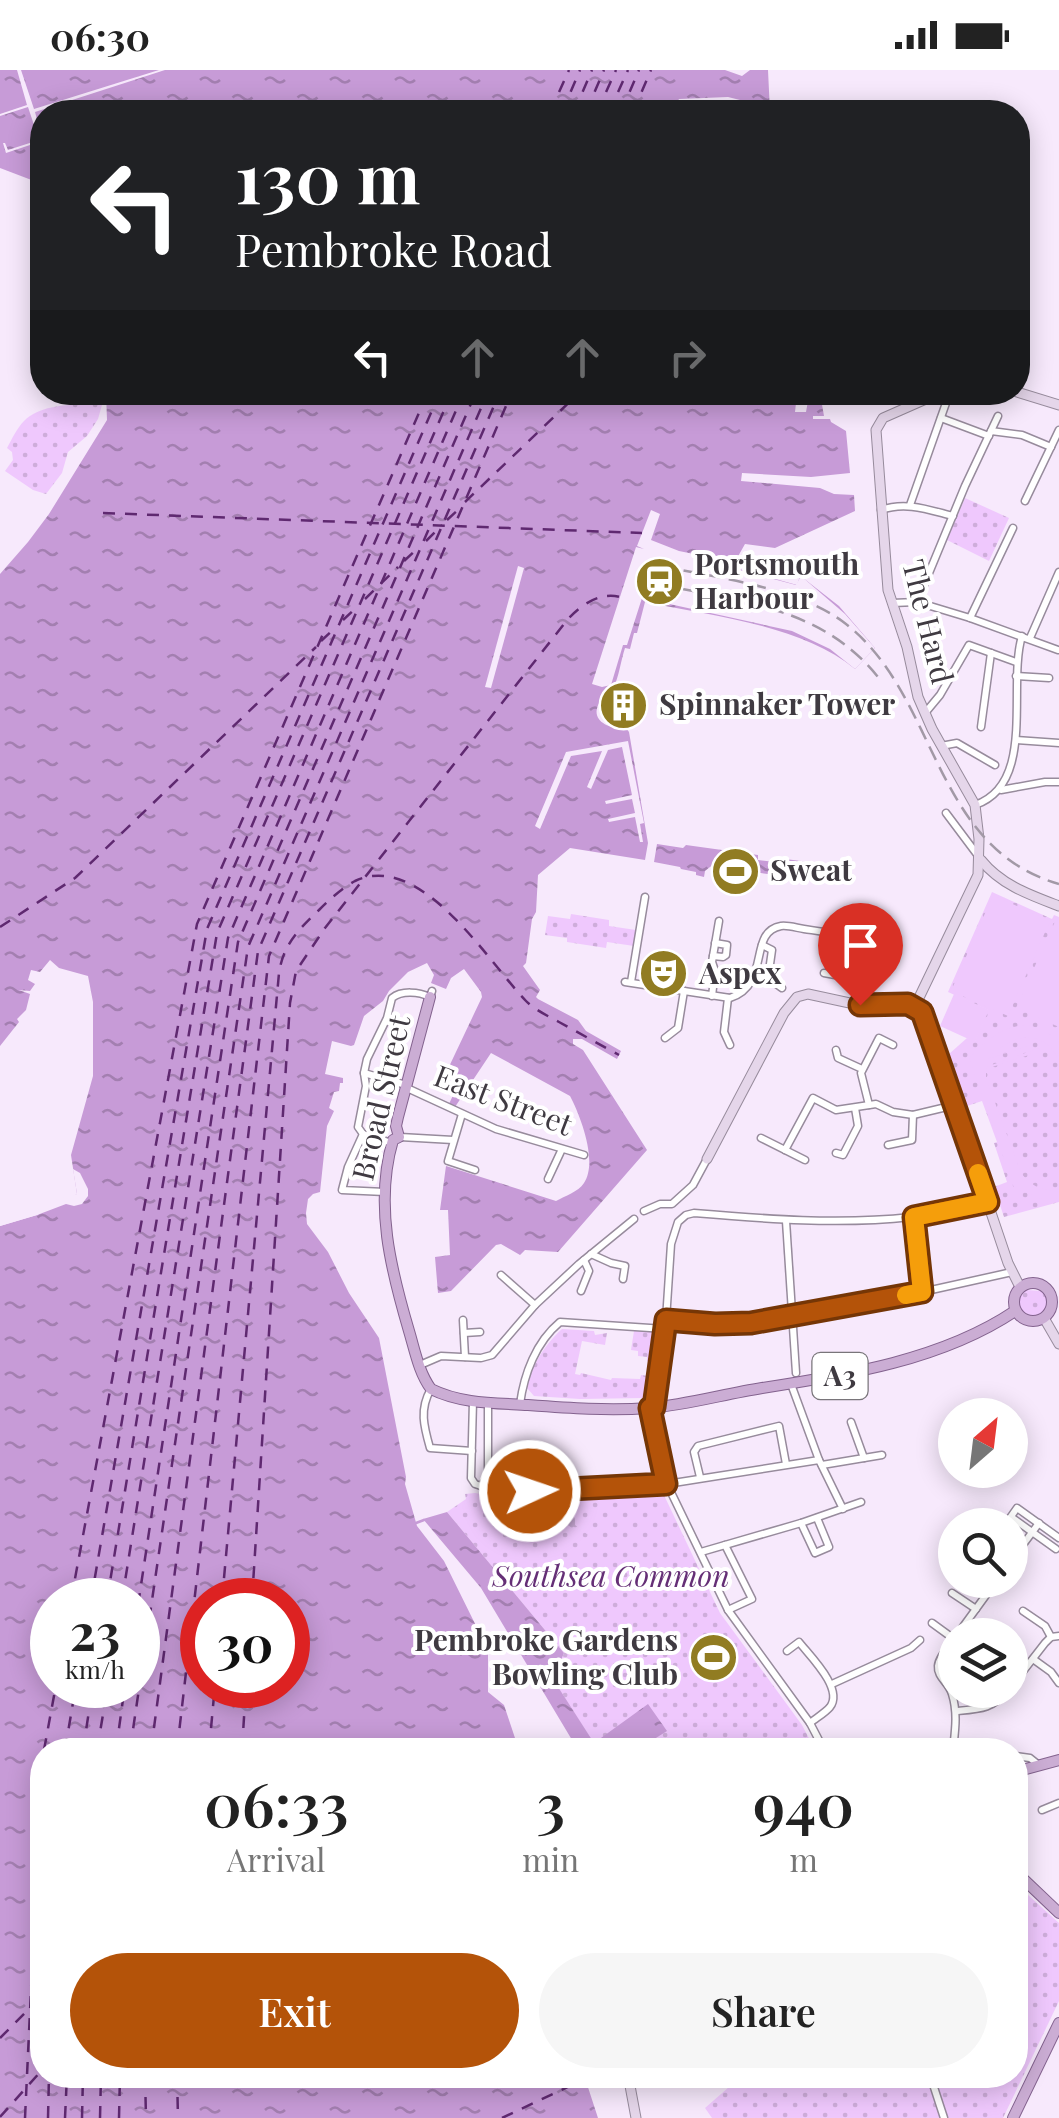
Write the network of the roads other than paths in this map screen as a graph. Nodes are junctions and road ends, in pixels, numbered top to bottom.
1 (1030, 396) edge
2 (911, 405) edge
3 (941, 405) edge
4 (1059, 406) edge
5 (998, 416) dead end
6 (941, 418) junction
7 (1059, 430) edge
8 (990, 434) junction
9 (1052, 447) junction
10 (1025, 501) dead end
11 (910, 505) junction
12 (880, 510) junction
13 (953, 516) junction
14 (1012, 528) dead end
15 (1059, 572) edge
16 (917, 602) junction
17 (891, 604) junction
18 (970, 618) junction
19 (1026, 637) junction
20 (1058, 650) edge
21 (991, 653) junction
22 (1016, 662) junction
23 (1016, 676) junction
24 (1049, 678) dead end
25 (925, 713) junction
26 (981, 727) dead end
27 (1016, 740) junction
28 (1059, 743) edge
29 (941, 746) junction
30 (995, 765) dead end
31 (1057, 782) edge
32 (1000, 790) junction
33 (1059, 792) edge
34 (974, 805) junction
35 (946, 813) dead end
36 (980, 858) junction
37 (645, 897) dead end
38 (1059, 906) edge
39 (719, 921) dead end
40 (843, 937) dead end
41 (715, 943) junction
42 (762, 945) junction
43 (713, 956) junction
44 (828, 956) dead end
45 (838, 958) dead end
46 (824, 973) dead end
47 (834, 976) dead end
48 (782, 988) dead end
49 (684, 990) junction
50 (431, 994) joint
51 (712, 996) junction
52 (728, 998) junction
53 (915, 1006) junction
54 (665, 1038) dead end
55 (730, 1045) dead end
56 (893, 1045) dead end
57 (836, 1050) dead end
58 (862, 1069) junction
59 (364, 1073) junction
60 (406, 1086) junction
61 (955, 1104) junction
62 (869, 1105) junction
63 (855, 1108) junction
64 (462, 1114) junction
65 (912, 1115) junction
66 (363, 1134) junction
67 (761, 1138) dead end
68 (395, 1140) junction
69 (453, 1140) junction
70 (888, 1145) dead end
71 (847, 1147) junction
72 (562, 1148) junction
73 (786, 1150) junction
74 (836, 1153) dead end
75 (859, 1154) dead end
76 (584, 1155) dead end
77 (707, 1159) joint
78 (805, 1160) dead end
79 (475, 1170) dead end
80 (548, 1178) dead end
81 (385, 1192) junction
82 (988, 1202) junction
83 (644, 1211) dead end
84 (914, 1217) junction
85 (634, 1219) dead end
86 (786, 1221) junction
87 (587, 1257) junction
88 (1012, 1272) junction
89 (501, 1275) dead end
90 (623, 1279) dead end
91 (1020, 1286) junction
92 (581, 1291) dead end
93 (1055, 1291) edge
94 (922, 1292) junction
95 (535, 1304) junction
96 (1015, 1312) junction
97 (792, 1316) junction
98 (1044, 1318) junction
99 (463, 1320) dead end
100 (666, 1324) junction
101 (480, 1332) dead end
102 (464, 1333) junction
103 (1059, 1344) edge
104 (465, 1357) junction
105 (420, 1365) junction
106 (794, 1379) junction
107 (431, 1390) junction
108 (473, 1402) junction
109 (488, 1403) junction
110 (520, 1405) junction
111 (652, 1407) junction
112 (851, 1422) dead end
113 (472, 1451) junction
114 (882, 1455) dead end
115 (864, 1458) junction
116 (820, 1463) junction
117 (786, 1464) junction
118 (700, 1477) junction
119 (666, 1484) junction
120 (482, 1486) junction
121 (861, 1502) dead end
122 (843, 1509) junction
123 (1028, 1516) edge
124 (817, 1518) junction
125 (802, 1523) junction
126 (1038, 1523) junction
127 (1028, 1529) edge
128 (1032, 1532) junction
129 (1028, 1537) edge
130 (1059, 1538) edge
131 (726, 1546) junction
132 (1056, 1549) edge
133 (701, 1552) junction
134 (960, 1598) edge
135 (984, 1598) edge
136 (976, 1609) junction
137 (728, 1610) junction
138 (1023, 1611) dead end
139 (970, 1618) edge
140 (932, 1622) dead end
141 (938, 1626) edge
142 (1055, 1637) edge
143 (920, 1640) dead end
144 (787, 1651) dead end
145 (1034, 1659) junction
146 (1028, 1666) edge
147 (832, 1684) junction
148 (1059, 1684) edge
149 (955, 1708) edge
150 (983, 1708) edge
151 (956, 1711) junction
152 (810, 1723) junction
153 (818, 1738) edge
154 (954, 1738) edge
155 (1028, 1758) edge
156 (1059, 1760) edge
157 (1040, 1766) junction
158 (1028, 1769) edge
159 (1059, 1802) edge
160 (1042, 1810) dead end
161 (1028, 1883) edge
162 (1059, 1913) edge
163 (1059, 2022) edge
164 (1028, 2087) edge
165 (630, 2088) edge
166 (934, 2088) edge
167 (1027, 2088) edge
168 (636, 2118) edge
169 (944, 2118) edge
170 (1013, 2118) edge

1 - 4 main road
2 - 12 main road, The Hard
3 - 6 street
5 - 8 street
6 - 8 street
6 - 11 street
7 - 9 street
8 - 9 street
8 - 13 street
9 - 10 street
11 - 12 street
11 - 13 street
12 - 17 main road, The Hard
13 - 16 street
14 - 18 street
15 - 19 street
16 - 17 street
16 - 18 street
17 - 25 main road, The Hard
18 - 19 street
19 - 20 street
19 - 22 street
21 - 22 street
21 - 25 street
21 - 26 street
22 - 23 street
23 - 24 street
23 - 27 street
25 - 29 main road, The Hard
27 - 28 street
27 - 32 street
29 - 30 street
29 - 34 main road, The Hard
31 - 32 street
31 - 33 street
32 - 34 street
34 - 36 main road, The Hard
35 - 36 street
36 - 38 main road
36 - 53 main road
37 - 49 street
39 - 41 street
40 - 42 street
41 - 43 street
41 - 43 street
42 - 48 street
42 - 52 street
43 - 51 street
44 - 45 street
46 - 47 street
49 - 51 street
49 - 54 street
50 - 59 street
50 - 60 main road, Broad Street
51 - 52 street
52 - 55 street
53 - 61 main road
53 - 77 main road
56 - 58 street
57 - 58 street
58 - 62 street
59 - 60 street, East Street
59 - 66 street
60 - 64 street, East Street
60 - 68 main road, Broad Street
61 - 65 street
61 - 82 main road
62 - 63 street
62 - 65 street
63 - 71 street
63 - 73 street
64 - 69 street
64 - 72 street, East Street
65 - 70 street
66 - 68 street
66 - 81 street
67 - 73 street
68 - 69 street
68 - 81 main road, Broad Street
69 - 79 street
71 - 74 street
71 - 75 street
72 - 76 street, East Street
72 - 80 street
73 - 78 street
77 - 83 street
81 - 105 main road, Broad Street
82 - 84 street
82 - 88 main road
84 - 86 street
84 - 94 street
85 - 87 street
86 - 97 street
86 - 100 street
87 - 90 street
87 - 92 street
87 - 95 street
88 - 91 main road
88 - 94 street
89 - 95 street
91 - 93 main road
91 - 96 main road
93 - 98 main road
94 - 97 street
95 - 104 street
96 - 98 main road
96 - 106 main road, A3
97 - 100 street
97 - 106 street
98 - 103 main road
99 - 102 street
100 - 110 street
100 - 111 street
101 - 102 street
102 - 104 street
104 - 105 street
105 - 107 main road, Broad Street
106 - 111 main road, A3
106 - 116 street
107 - 108 main road, A3
107 - 113 street
108 - 109 main road, A3
108 - 113 street
109 - 110 main road, A3
109 - 120 street
110 - 111 main road, A3
111 - 119 street
112 - 115 street
113 - 120 street
114 - 115 street
115 - 116 street
116 - 117 street
116 - 122 street
117 - 118 street
117 - 118 street
118 - 119 street
119 - 120 street
119 - 133 street
121 - 122 street
122 - 124 street
123 - 126 street
124 - 125 street
124 - 125 street
125 - 131 street
126 - 128 street
126 - 130 street
127 - 128 street
128 - 129 street
128 - 132 street
131 - 133 street
131 - 137 street
133 - 137 street
134 - 136 street
135 - 136 street
136 - 139 street
137 - 152 street
138 - 142 street
140 - 141 street
142 - 145 street
143 - 147 street
144 - 147 street
145 - 146 street
145 - 148 street
147 - 152 street
149 - 151 street
150 - 151 street
151 - 154 street
152 - 153 street
155 - 157 street
156 - 157 main road
157 - 158 main road
159 - 160 street
161 - 162 main road
163 - 164 main road
165 - 168 main road
166 - 169 street
167 - 170 main road

